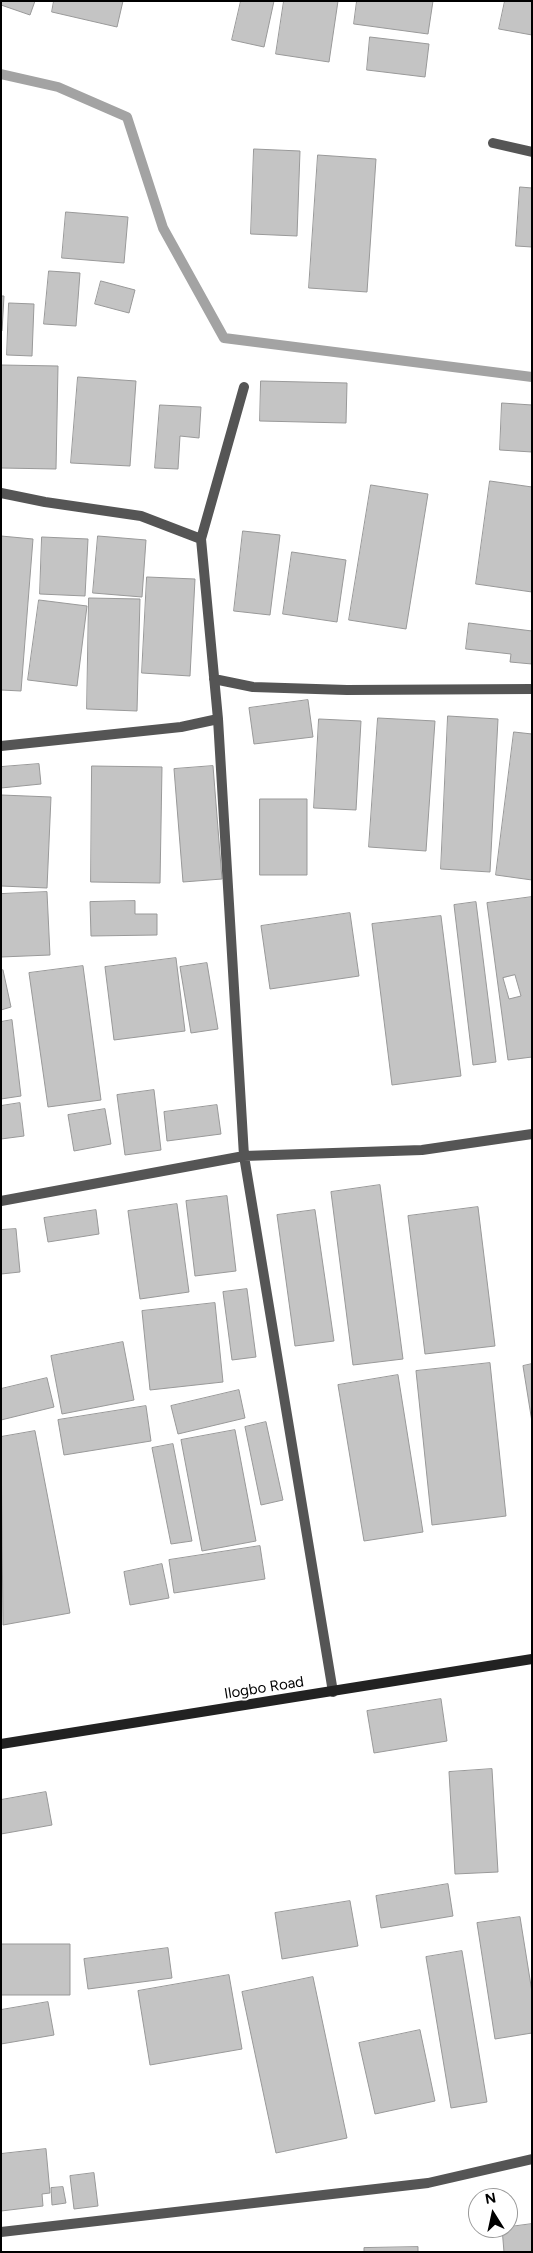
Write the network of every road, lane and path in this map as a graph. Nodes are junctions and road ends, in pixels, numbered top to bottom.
1 (493, 143) dead end
2 (532, 152) edge
3 (244, 387) dead end
4 (1, 493) edge
5 (201, 538) junction
6 (214, 679) junction
7 (532, 689) edge
8 (218, 719) junction
9 (1, 746) edge
10 (532, 1134) edge
11 (244, 1156) junction
12 (1, 1201) edge
13 (532, 1659) edge
14 (333, 1692) junction
15 (1, 1744) edge
16 (532, 2159) edge
17 (1, 2232) edge

1 - 2 street
3 - 5 street
4 - 5 street
5 - 6 street
6 - 7 street
6 - 8 street
8 - 9 street
8 - 11 street
10 - 11 street
11 - 12 street
11 - 14 street
13 - 14 main road, Ilogbo Road
14 - 15 main road, Ilogbo Road
16 - 17 street

